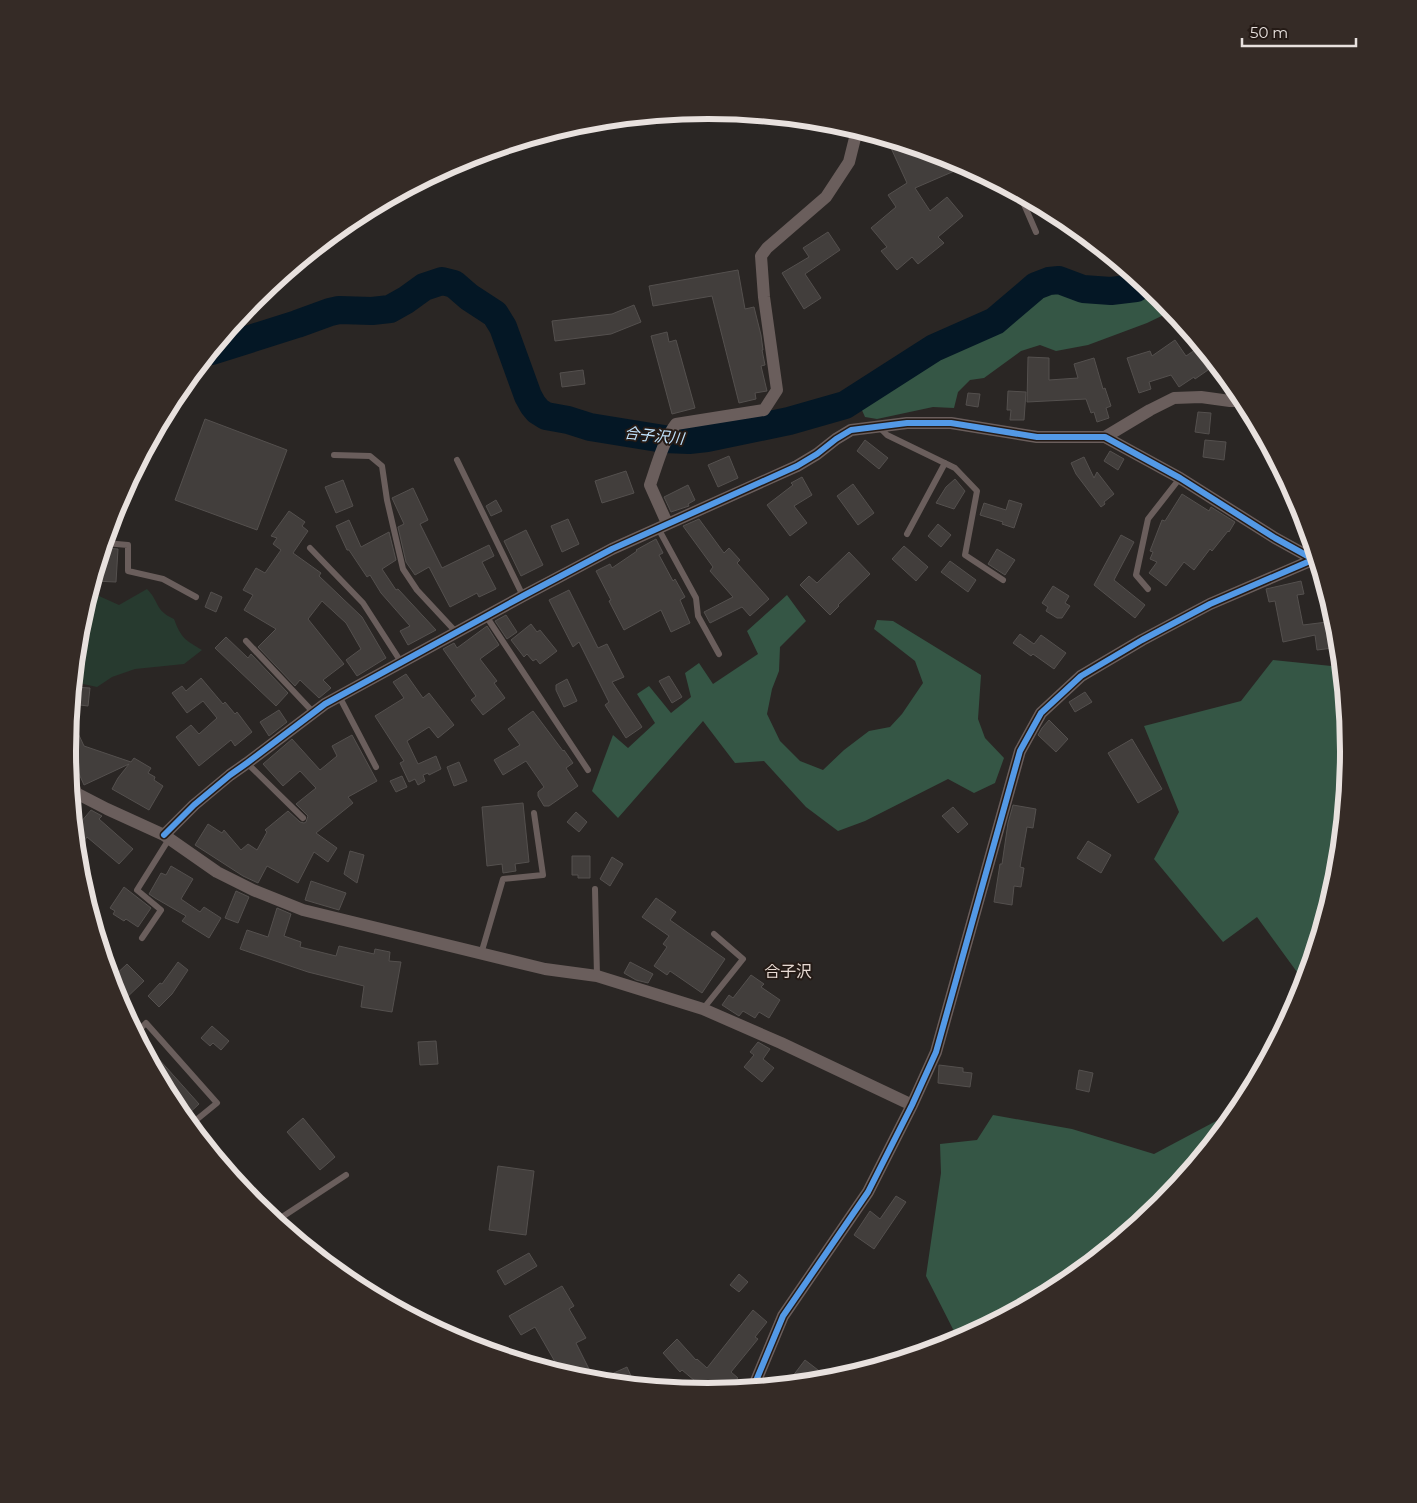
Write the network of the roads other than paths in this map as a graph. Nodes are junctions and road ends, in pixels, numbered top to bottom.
1 (855, 137) edge
2 (1024, 203) edge
3 (1036, 232) dead end
4 (1235, 401) edge
5 (879, 427) junction
6 (1105, 437) junction
7 (334, 455) dead end
8 (457, 460) dead end
9 (945, 463) junction
10 (1180, 478) junction
11 (663, 526) junction
12 (907, 534) dead end
13 (112, 544) edge
14 (310, 548) dead end
15 (1309, 556) edge
16 (1311, 561) edge
17 (1002, 580) dead end
18 (1148, 589) dead end
19 (523, 596) junction
20 (196, 597) dead end
21 (486, 616) junction
22 (456, 632) junction
23 (246, 641) dead end
24 (719, 654) dead end
25 (401, 662) junction
26 (339, 696) junction
27 (313, 712) junction
28 (247, 764) junction
29 (376, 766) dead end
30 (588, 770) dead end
31 (78, 797) edge
32 (534, 813) dead end
33 (303, 818) dead end
34 (166, 837) junction
35 (596, 889) dead end
36 (714, 934) dead end
37 (142, 938) dead end
38 (481, 954) junction
39 (598, 976) junction
40 (703, 1009) junction
41 (140, 1029) edge
42 (912, 1105) junction
43 (196, 1120) edge
44 (346, 1175) dead end
45 (281, 1217) edge
46 (756, 1381) edge

1 - 11 street
2 - 3 lane
4 - 6 street
5 - 6 street
5 - 9 lane
5 - 11 street
6 - 10 street
7 - 22 lane
8 - 19 lane
9 - 12 lane
9 - 17 lane
10 - 15 street
10 - 18 lane
11 - 19 street
11 - 24 lane
13 - 20 lane
14 - 25 lane
16 - 42 street
19 - 21 street
21 - 22 street
21 - 30 lane
22 - 25 street
23 - 27 lane
25 - 26 street
26 - 27 street
26 - 29 lane
27 - 28 street
28 - 33 lane
28 - 34 street
31 - 34 street
32 - 38 lane
34 - 37 lane
34 - 38 street
35 - 39 lane
36 - 40 lane
38 - 39 street
39 - 40 street
40 - 42 street
41 - 43 lane
42 - 46 street
44 - 45 lane

